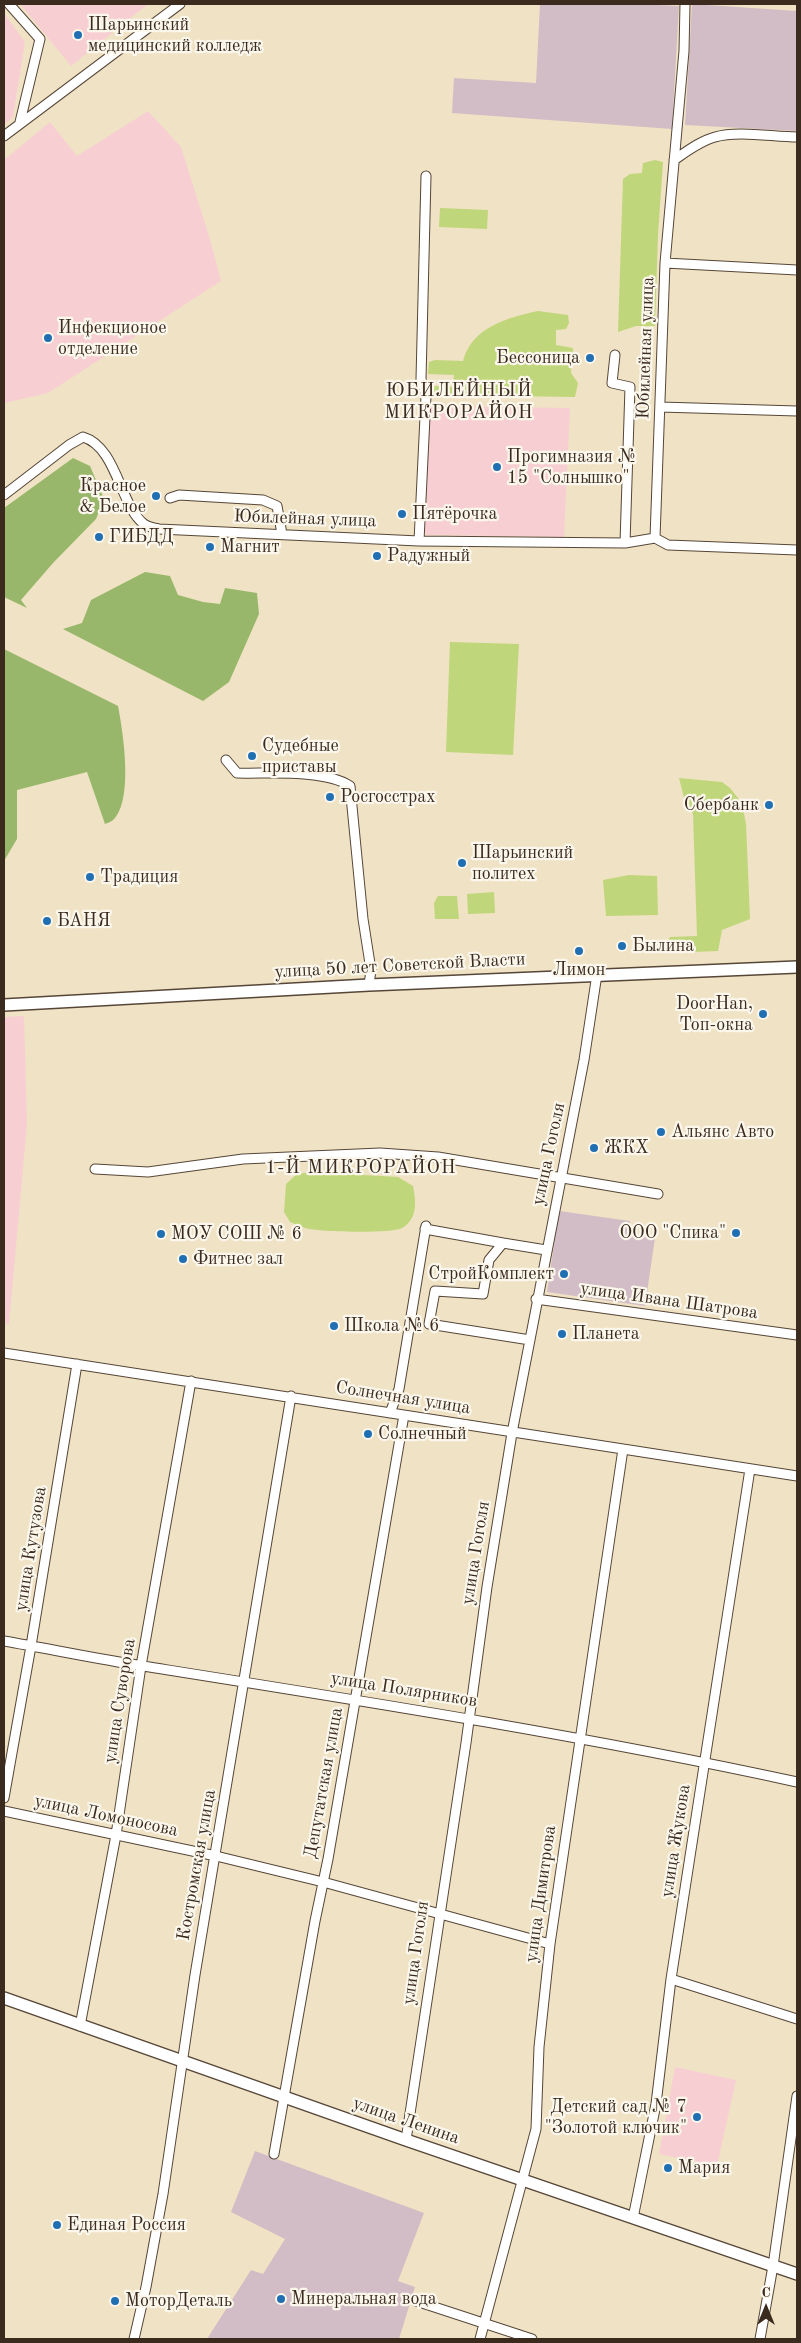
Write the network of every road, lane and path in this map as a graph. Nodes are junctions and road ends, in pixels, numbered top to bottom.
1 (9, 4) edge
2 (180, 4) edge
3 (685, 4) edge
4 (20, 122) junction
5 (4, 136) edge
6 (797, 137) edge
7 (674, 160) junction
8 (426, 176) dead end
9 (665, 263) junction
10 (797, 270) edge
11 (615, 355) dead end
12 (660, 407) junction
13 (797, 411) edge
14 (4, 495) edge
15 (170, 498) dead end
16 (282, 534) junction
17 (655, 538) junction
18 (419, 541) junction
19 (625, 543) junction
20 (797, 550) edge
21 (226, 760) dead end
22 (797, 967) edge
23 (597, 974) junction
24 (369, 984) junction
25 (4, 1005) edge
26 (95, 1169) dead end
27 (560, 1179) junction
28 (658, 1194) dead end
29 (503, 1243) junction
30 (546, 1250) junction
31 (536, 1299) junction
32 (797, 1335) edge
33 (530, 1340) junction
34 (4, 1354) edge
35 (78, 1364) junction
36 (190, 1381) junction
37 (291, 1396) junction
38 (390, 1413) junction
39 (404, 1415) junction
40 (512, 1433) junction
41 (623, 1449) junction
42 (750, 1468) junction
43 (797, 1476) edge
44 (4, 1641) edge
45 (32, 1646) junction
46 (141, 1666) junction
47 (245, 1681) junction
48 (354, 1698) junction
49 (470, 1718) junction
50 (579, 1737) junction
51 (705, 1762) junction
52 (797, 1782) edge
53 (4, 1798) edge
54 (4, 1811) edge
55 (116, 1835) junction
56 (216, 1856) junction
57 (323, 1882) junction
58 (438, 1914) junction
59 (550, 1944) junction
60 (671, 1979) junction
61 (4, 1998) edge
62 (797, 2019) edge
63 (80, 2026) junction
64 (184, 2062) junction
65 (283, 2096) junction
66 (797, 2096) edge
67 (406, 2140) junction
68 (793, 2153) edge
69 (274, 2154) dead end
70 (524, 2180) junction
71 (633, 2218) junction
72 (773, 2266) junction
73 (797, 2274) edge
74 (416, 2301) dead end
75 (485, 2324) junction
76 (134, 2339) edge
77 (480, 2339) edge
78 (532, 2339) edge
79 (760, 2339) edge

1 - 4 street
2 - 4 street
3 - 7 street, Юбилейная улица
4 - 5 street
6 - 7 street
7 - 9 street, Юбилейная улица
8 - 18 street
9 - 10 street
9 - 12 street, Юбилейная улица
11 - 19 street
12 - 13 street
12 - 17 street, Юбилейная улица
14 - 16 street, Юбилейная улица
15 - 16 street
16 - 18 street, Юбилейная улица
17 - 19 street, Юбилейная улица
17 - 20 street
18 - 19 street, Юбилейная улица
21 - 24 street
22 - 23 street, улица 50 лет Советской Власти
23 - 24 street, улица 50 лет Советской Власти
23 - 27 street, улица Гоголя
24 - 25 street, улица 50 лет Советской Власти
26 - 27 street
27 - 28 street
27 - 30 street, улица Гоголя
29 - 30 street
29 - 33 street
29 - 38 street
30 - 31 street, улица Гоголя
31 - 32 street, улица Ивана Шатрова
31 - 33 street, улица Гоголя
33 - 40 street, улица Гоголя
34 - 35 street, Солнечная улица
35 - 36 street, Солнечная улица
35 - 45 street, улица Кутузова
36 - 37 street, Солнечная улица
36 - 46 street, улица Суворова
37 - 38 street, Солнечная улица
37 - 47 street, Костромская улица
38 - 39 street, Солнечная улица
39 - 40 street, Солнечная улица
39 - 48 street, Депутатская улица
40 - 41 street, Солнечная улица
40 - 49 street, улица Гоголя
41 - 42 street, Солнечная улица
41 - 50 street, улица Димитрова
42 - 43 street, Солнечная улица
42 - 51 street, улица Жукова
44 - 45 street, улица Полярников
45 - 46 street, улица Полярников
45 - 53 street, улица Кутузова
46 - 47 street, улица Полярников
46 - 55 street, улица Суворова
47 - 48 street, улица Полярников
47 - 56 street, Костромская улица
48 - 49 street, улица Полярников
48 - 57 street, Депутатская улица
49 - 50 street, улица Полярников
49 - 58 street, улица Гоголя
50 - 51 street, улица Полярников
50 - 59 street, улица Димитрова
51 - 52 street, улица Полярников
51 - 60 street, улица Жукова
54 - 55 street, улица Ломоносова
55 - 56 street, улица Ломоносова
55 - 63 street, улица Суворова
56 - 57 street, улица Ломоносова
56 - 64 street, Костромская улица
57 - 58 street, улица Ломоносова
57 - 65 street, Депутатская улица
58 - 59 street, улица Ломоносова
58 - 67 street, улица Гоголя
59 - 70 street, улица Димитрова
60 - 62 street
60 - 71 street, улица Жукова
61 - 63 street, улица Ленина
63 - 64 street, улица Ленина
64 - 65 street, улица Ленина
64 - 76 street, Костромская улица
65 - 67 street, улица Ленина
65 - 69 street, Депутатская улица
66 - 68 street
67 - 70 street, улица Ленина
68 - 72 street
70 - 71 street, улица Ленина
70 - 75 street, улица Димитрова
71 - 72 street, улица Ленина
72 - 73 street, улица Ленина
72 - 79 street
74 - 75 street
75 - 77 street, улица Димитрова
75 - 78 street

